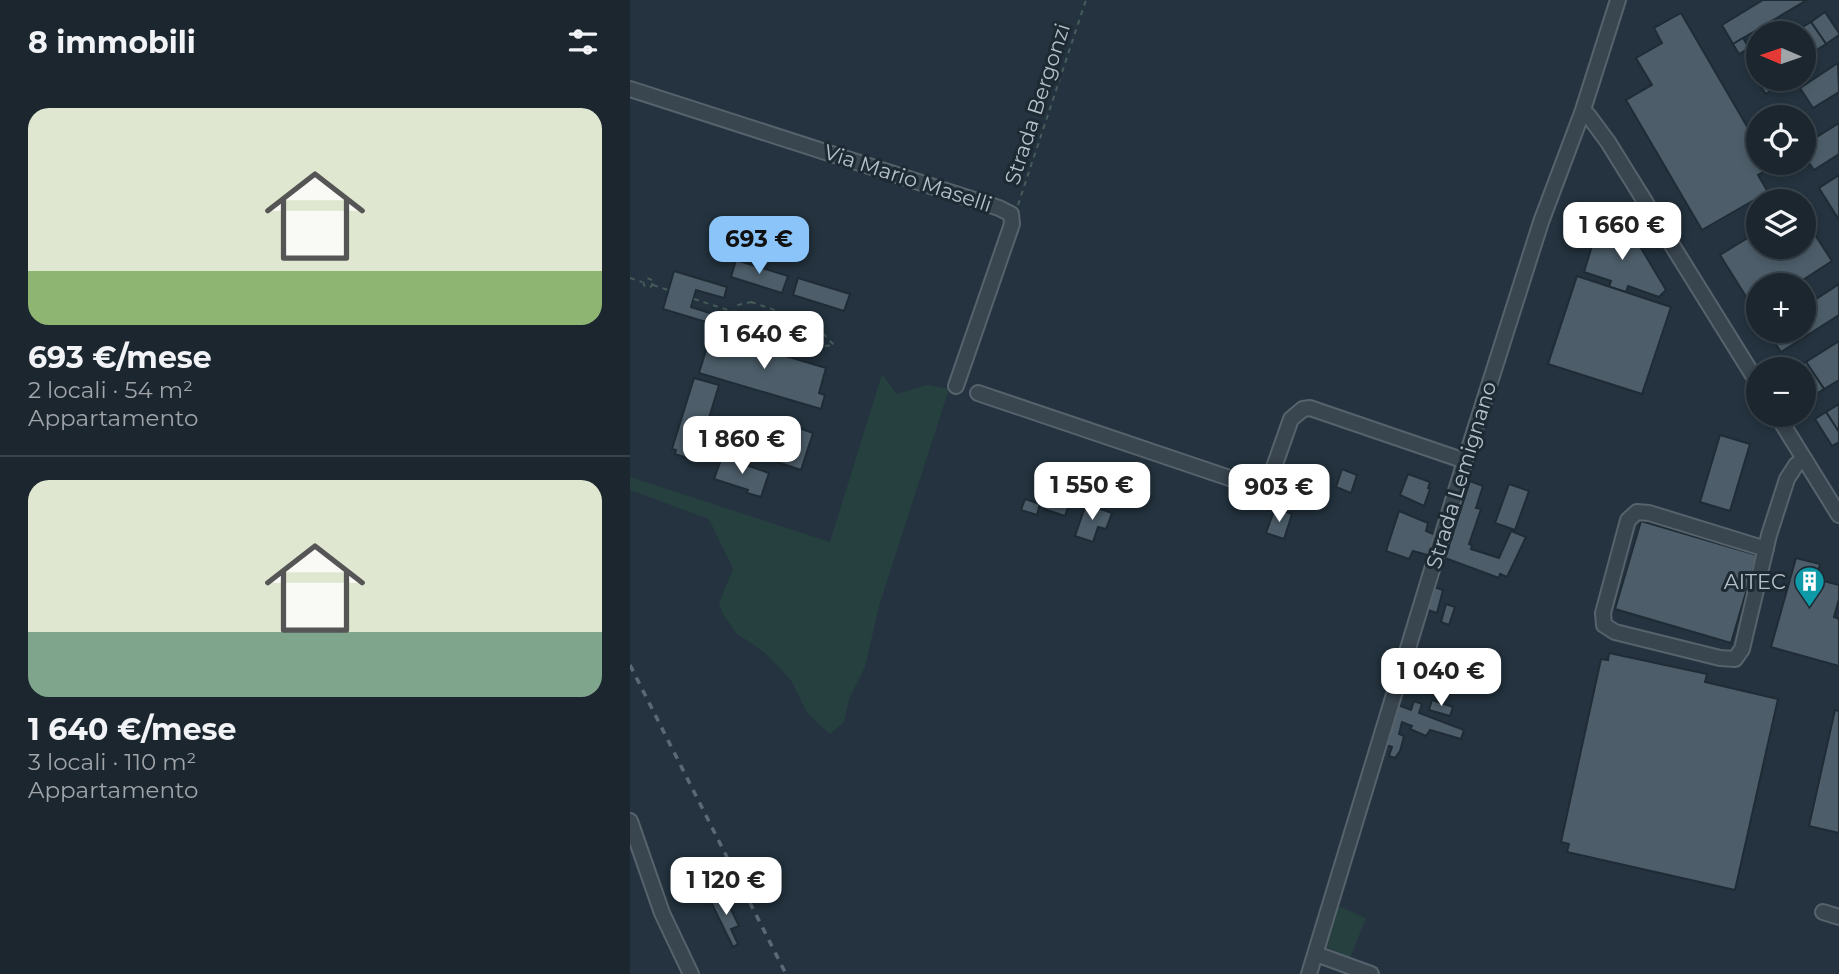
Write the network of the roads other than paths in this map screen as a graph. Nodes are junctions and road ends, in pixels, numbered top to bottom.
1 (1618, 0) edge
2 (630, 89) edge
3 (1581, 113) junction
4 (1746, 365) edge
5 (956, 386) dead end
6 (978, 393) dead end
7 (1785, 427) edge
8 (1804, 458) junction
9 (1465, 461) junction
10 (1839, 515) edge
11 (1766, 549) junction
12 (630, 821) edge
13 (1822, 912) dead end
14 (1839, 917) edge
15 (1315, 954) junction
16 (691, 974) edge
17 (1309, 974) edge
18 (1371, 974) edge

1 - 3 street, Strada Lemignano
2 - 5 street, Via Mario Maselli
3 - 4 street
3 - 9 street, Strada Lemignano
6 - 9 street
7 - 8 street
8 - 10 street
8 - 11 street
9 - 15 street, Strada Lemignano
11 - 11 street
12 - 16 street
13 - 14 street
15 - 17 street, Strada Lemignano
15 - 18 street

